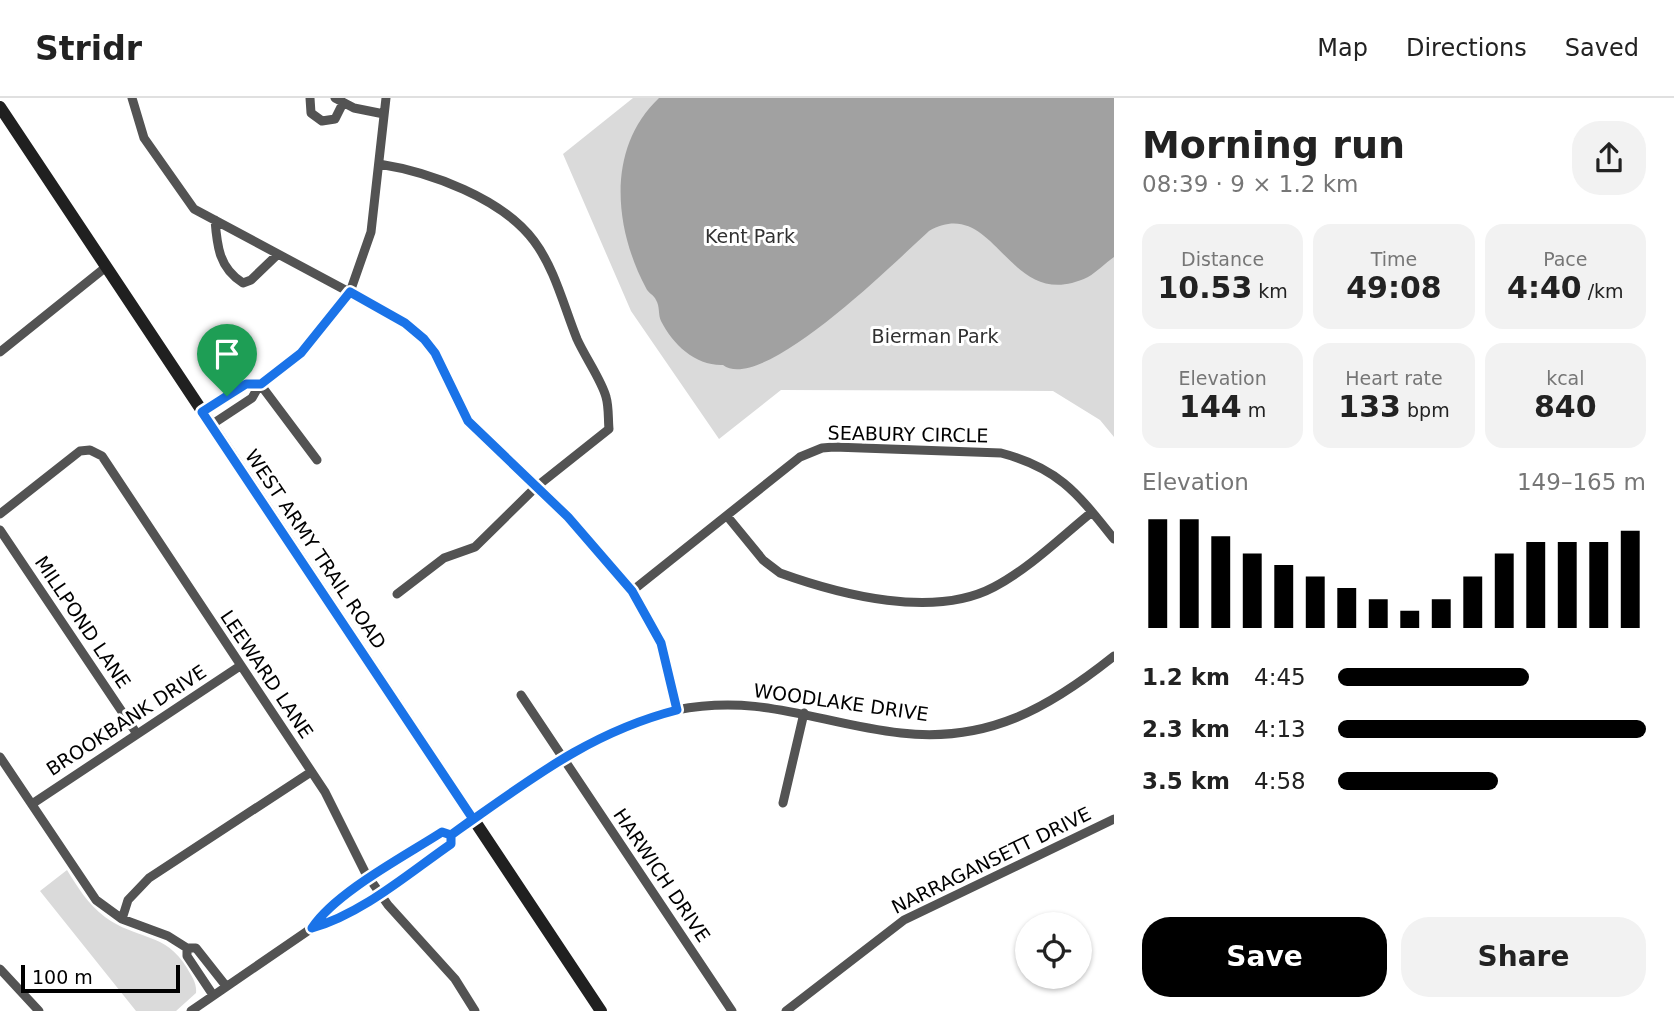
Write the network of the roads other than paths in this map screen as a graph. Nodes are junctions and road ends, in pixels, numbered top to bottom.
1 (132, 98) edge
2 (310, 98) edge
3 (386, 98) edge
4 (339, 101) edge
5 (0, 107) edge
6 (384, 114) junction
7 (379, 164) junction
8 (215, 220) junction
9 (277, 255) junction
10 (106, 267) junction
11 (350, 292) junction
12 (0, 352) edge
13 (261, 384) junction
14 (202, 412) junction
15 (211, 425) junction
16 (317, 460) dead end
17 (536, 487) junction
18 (1092, 512) junction
19 (0, 514) edge
20 (727, 516) junction
21 (0, 530) edge
22 (1114, 539) edge
23 (632, 591) junction
24 (397, 594) dead end
25 (1114, 656) edge
26 (240, 666) junction
27 (521, 695) dead end
28 (677, 710) junction
29 (804, 712) junction
30 (137, 734) junction
31 (0, 757) edge
32 (563, 758) junction
33 (311, 772) junction
34 (783, 803) dead end
35 (32, 804) junction
36 (473, 819) junction
37 (1114, 820) edge
38 (451, 835) junction
39 (370, 879) junction
40 (380, 893) junction
41 (121, 919) junction
42 (312, 928) junction
43 (187, 948) junction
44 (0, 969) edge
45 (226, 986) junction
46 (212, 995) junction
47 (472, 1010) edge
48 (39, 1011) edge
49 (191, 1011) edge
50 (601, 1011) edge
51 (732, 1011) edge
52 (786, 1011) edge

1 - 8 street
2 - 4 street
3 - 6 street
4 - 6 street
5 - 10 main road, WEST ARMY TRAIL ROAD
6 - 7 street
7 - 11 street
7 - 17 street
8 - 9 street
8 - 9 street
9 - 11 street
10 - 12 street
10 - 14 main road, WEST ARMY TRAIL ROAD
11 - 13 street
11 - 17 street
13 - 14 street
13 - 15 street
13 - 16 street
14 - 15 main road, WEST ARMY TRAIL ROAD
15 - 36 main road, WEST ARMY TRAIL ROAD
17 - 23 street
17 - 24 street
18 - 20 street, SEABURY CIRCLE
18 - 20 street
18 - 22 street, SEABURY CIRCLE
19 - 26 street, LEEWARD LANE
20 - 23 street, SEABURY CIRCLE
21 - 30 street, MILLPOND LANE
23 - 28 street
25 - 29 street, WOODLAKE DRIVE
26 - 30 street, BROOKBANK DRIVE
26 - 33 street, LEEWARD LANE
27 - 32 street, HARWICH DRIVE
28 - 29 street, WOODLAKE DRIVE
28 - 32 street, WOODLAKE DRIVE
29 - 34 street
30 - 35 street, BROOKBANK DRIVE
31 - 35 street
32 - 36 street, WOODLAKE DRIVE
32 - 51 street, HARWICH DRIVE
33 - 39 street, LEEWARD LANE
33 - 41 street
35 - 41 street
36 - 38 street, WOODLAKE DRIVE
36 - 50 main road, WEST ARMY TRAIL ROAD
37 - 52 street, NARRAGANSETT DRIVE
38 - 39 street, WOODLAKE DRIVE
38 - 40 street, WOODLAKE DRIVE
39 - 40 street, LEEWARD LANE
39 - 42 street, WOODLAKE DRIVE
40 - 42 street, WOODLAKE DRIVE
40 - 47 street, LEEWARD LANE
41 - 43 street
42 - 45 street, WOODLAKE DRIVE
43 - 45 street
43 - 46 street
44 - 48 street
45 - 46 street, WOODLAKE DRIVE
46 - 49 street, WOODLAKE DRIVE

